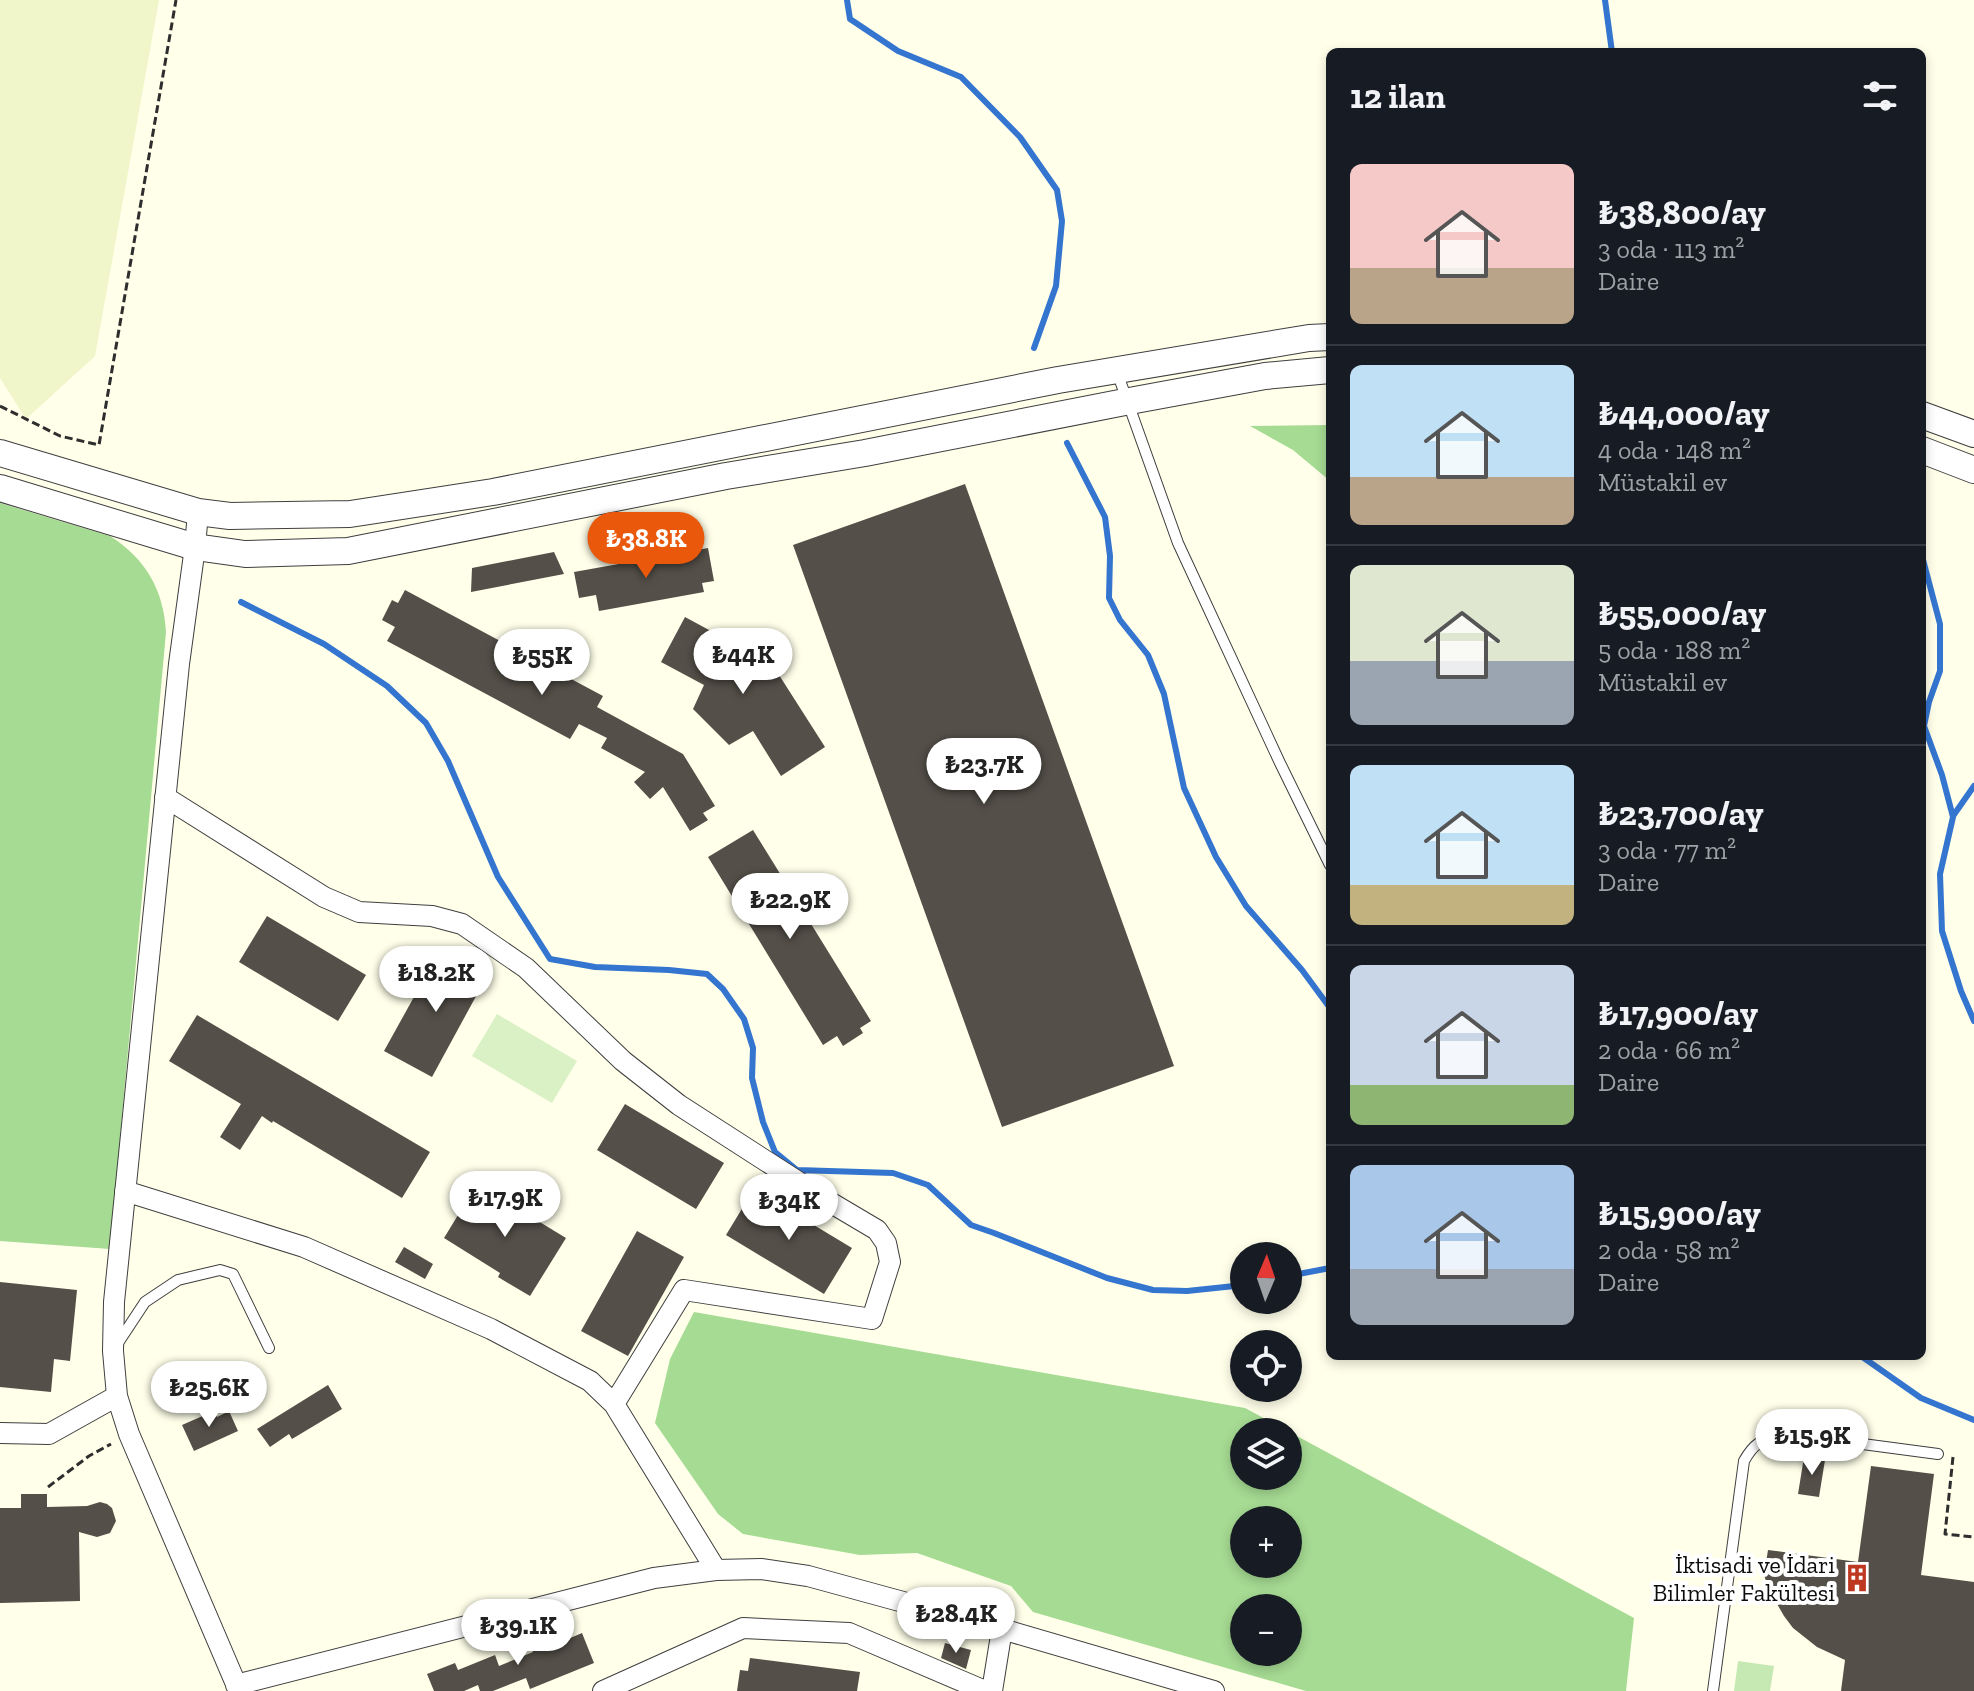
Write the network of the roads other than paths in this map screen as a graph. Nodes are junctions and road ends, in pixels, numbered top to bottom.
1 (1326, 337) edge
2 (1116, 370) junction
3 (1326, 370) edge
4 (1127, 402) junction
5 (1926, 416) edge
6 (1974, 434) edge
7 (721, 447) junction
8 (1926, 452) edge
9 (0, 453) edge
10 (1974, 470) edge
11 (726, 476) junction
12 (0, 488) edge
13 (493, 492) junction
14 (198, 512) junction
15 (503, 520) junction
16 (195, 547) junction
17 (165, 797) junction
18 (1326, 857) edge
19 (125, 1191) junction
20 (269, 1348) dead end
21 (113, 1351) junction
22 (117, 1396) junction
23 (614, 1404) junction
24 (0, 1433) edge
25 (1938, 1454) road end
26 (716, 1570) junction
27 (1002, 1629) junction
28 (237, 1688) edge
29 (612, 1689) edge
30 (985, 1691) edge
31 (992, 1691) edge
32 (1214, 1691) edge
33 (1713, 1691) edge

1 - 2 street
2 - 4 lane
2 - 7 street
3 - 4 street
4 - 11 street
4 - 18 lane
5 - 6 street
7 - 11 street
7 - 13 street
8 - 10 street
9 - 14 street
11 - 15 street
12 - 16 street
13 - 14 street
13 - 15 street
14 - 16 street
15 - 16 street
16 - 17 street
17 - 19 street
17 - 23 street
19 - 21 street
19 - 23 street
20 - 21 lane
21 - 22 street
22 - 24 street
22 - 28 street
23 - 26 street
25 - 33 lane
26 - 27 street
26 - 28 street
27 - 31 street
27 - 32 street
29 - 30 street

